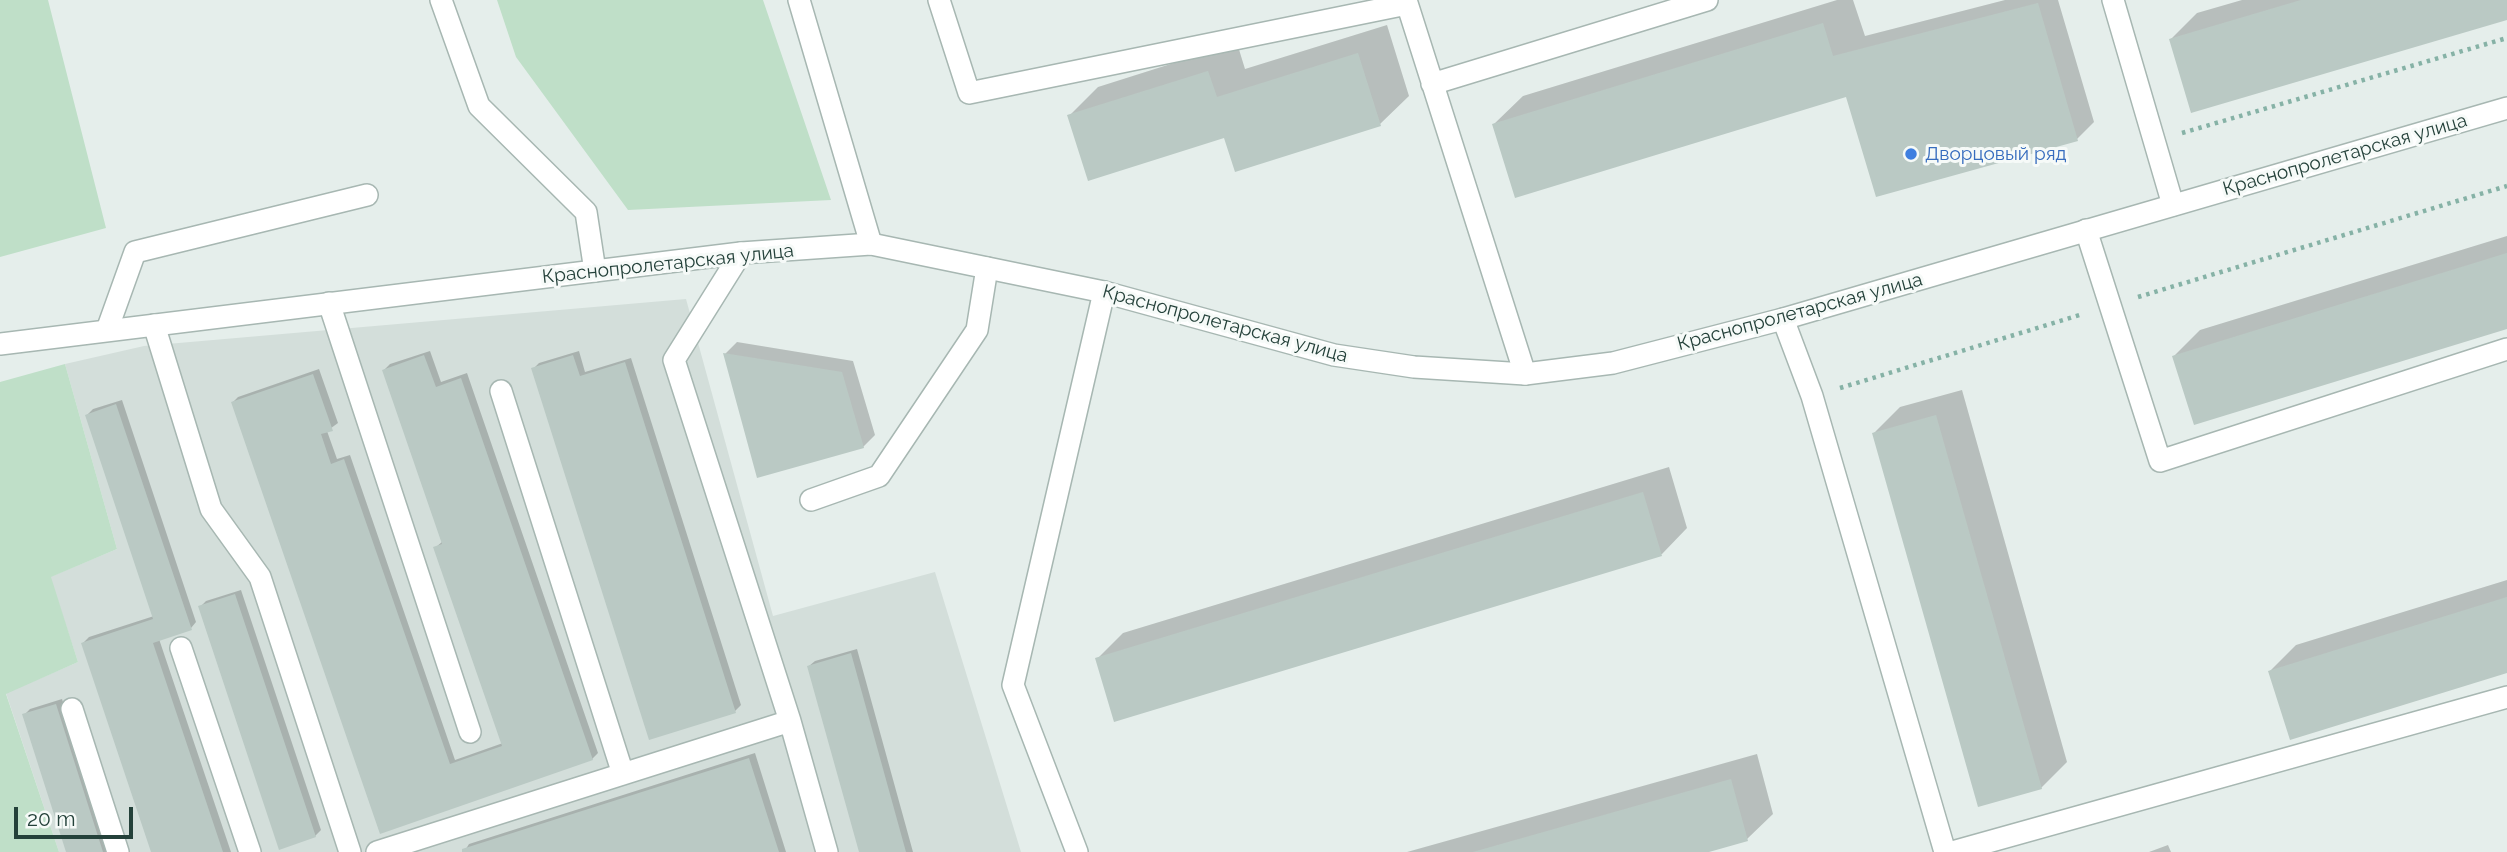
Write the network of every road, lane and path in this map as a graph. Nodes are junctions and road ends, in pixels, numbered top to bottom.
1 (441, 0) edge
2 (799, 0) edge
3 (939, 0) edge
4 (1707, 0) edge
5 (2113, 0) edge
6 (1406, 2) edge
7 (2507, 38) edge
8 (1432, 84) junction
9 (2507, 108) edge
10 (2154, 141) junction
11 (2507, 186) edge
12 (367, 195) dead end
13 (2173, 205) junction
14 (2086, 230) junction
15 (871, 244) junction
16 (741, 253) junction
17 (987, 268) junction
18 (595, 271) junction
19 (1104, 292) junction
20 (329, 303) junction
21 (2110, 306) junction
22 (1783, 319) junction
23 (153, 325) junction
24 (107, 330) junction
25 (0, 344) edge
26 (2507, 349) edge
27 (1525, 374) junction
28 (501, 391) dead end
29 (1812, 396) junction
30 (811, 500) dead end
31 (181, 648) dead end
32 (2507, 697) edge
33 (72, 709) dead end
34 (790, 722) junction
35 (470, 732) dead end
36 (623, 774) junction
37 (429, 844) edge
38 (118, 852) edge
39 (250, 852) edge
40 (350, 852) edge
41 (377, 852) edge
42 (827, 852) edge
43 (1077, 852) edge
44 (1945, 852) edge
45 (1952, 852) edge

1 - 18 street
2 - 15 street
3 - 6 street
4 - 8 street
5 - 10 street
6 - 8 street
7 - 10 path
8 - 27 street
9 - 13 street, Краснопролетарская улица
10 - 13 street
11 - 21 path
12 - 24 street
13 - 14 street, Краснопролетарская улица
14 - 21 street
14 - 22 street, Краснопролетарская улица
15 - 16 street, Краснопролетарская улица
15 - 17 street, Краснопролетарская улица
16 - 18 street, Краснопролетарская улица
16 - 34 street
17 - 19 street, Краснопролетарская улица
17 - 30 street
18 - 20 street, Краснопролетарская улица
19 - 27 street, Краснопролетарская улица
19 - 43 street
20 - 23 street, Краснопролетарская улица
20 - 35 street
21 - 26 street
21 - 29 path
22 - 27 street, Краснопролетарская улица
22 - 29 street
23 - 24 street, Краснопролетарская улица
23 - 40 street
24 - 25 street, Краснопролетарская улица
28 - 36 street
29 - 44 street
31 - 39 street
32 - 45 street
33 - 38 street
34 - 36 street
34 - 42 street
36 - 37 street
37 - 41 street

